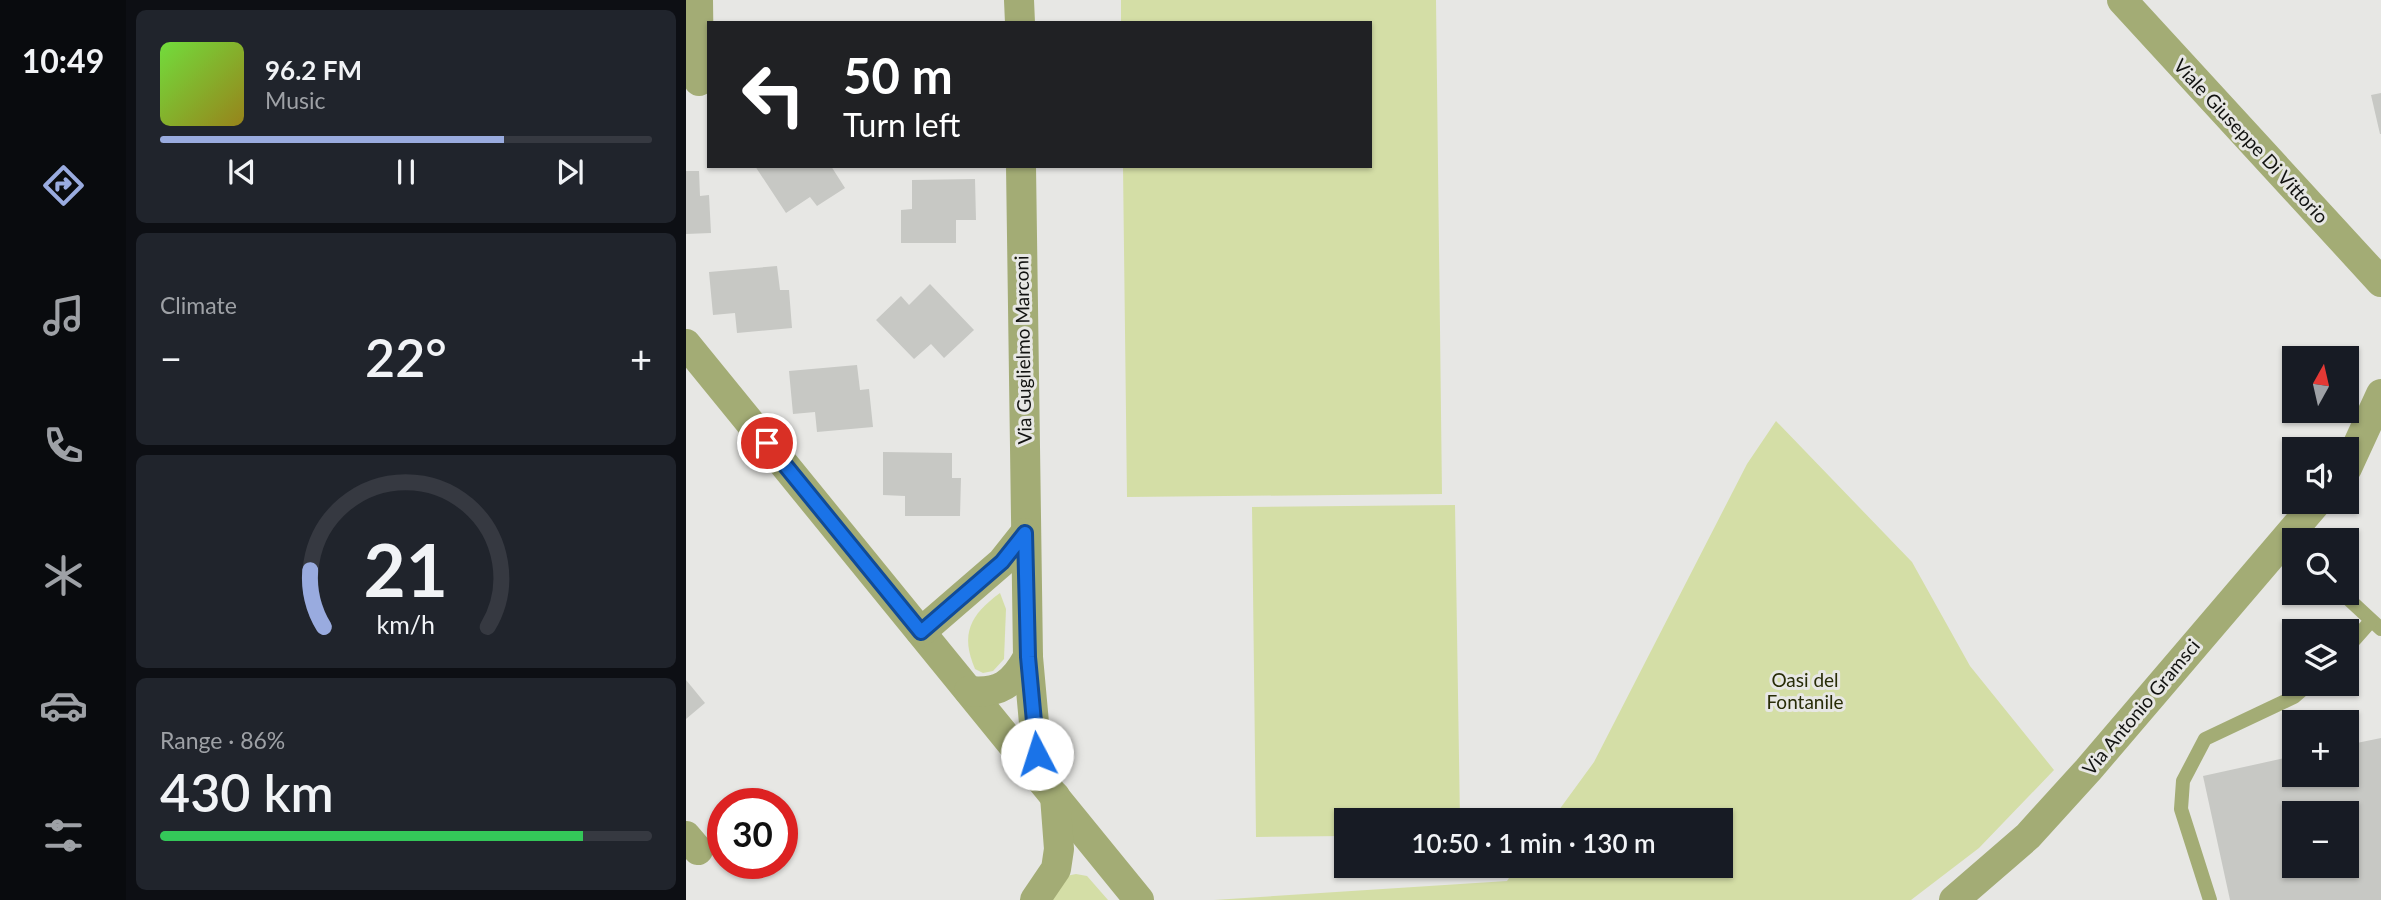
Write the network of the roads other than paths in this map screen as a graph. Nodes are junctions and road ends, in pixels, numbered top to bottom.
1 (698, 0) edge
2 (1020, 0) edge
3 (2122, 0) edge
4 (1020, 21) edge
5 (698, 81) dead end
6 (1021, 168) edge
7 (2381, 282) edge
8 (686, 344) edge
9 (2381, 394) edge
10 (2359, 444) edge
11 (2381, 445) edge
12 (2359, 459) edge
13 (1025, 533) junction
14 (2282, 552) edge
15 (2354, 605) edge
16 (2375, 625) edge
17 (921, 632) junction
18 (2359, 638) edge
19 (1028, 657) junction
20 (969, 691) junction
21 (2295, 696) edge
22 (1047, 787) junction
23 (1107, 860) junction
24 (1056, 869) junction
25 (1035, 900) edge
26 (1139, 900) edge
27 (1954, 900) edge
28 (2210, 900) edge

1 - 5 street
2 - 4 street
3 - 7 street, Viale Giuseppe Di Vittorio
6 - 13 street, Via Guglielmo Marconi
8 - 17 street
9 - 10 street
11 - 12 street
13 - 17 street
13 - 19 street, Via Guglielmo Marconi
14 - 27 street, Via Antonio Gramsci
15 - 16 lane
16 - 18 lane
17 - 20 street
19 - 20 street
19 - 22 street, Via Guglielmo Marconi
20 - 22 street
21 - 28 lane
22 - 23 street
22 - 24 street, Via Guglielmo Marconi
23 - 24 street
23 - 26 street
24 - 25 street

